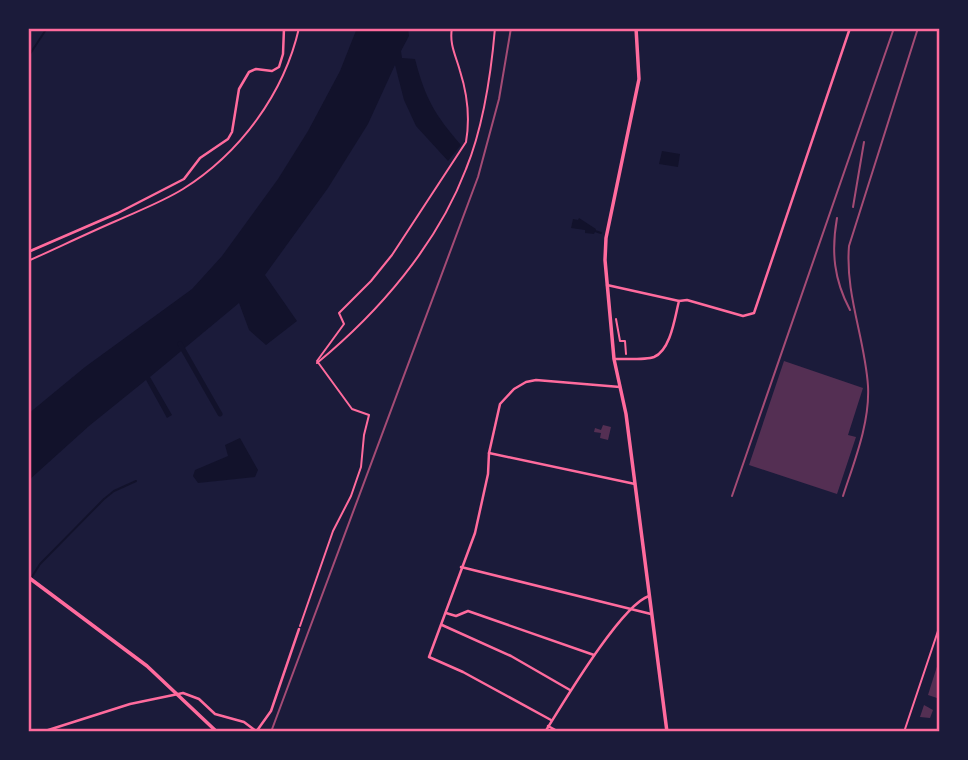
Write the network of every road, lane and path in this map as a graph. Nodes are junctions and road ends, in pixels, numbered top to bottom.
1 (284, 28) edge
2 (299, 28) edge
3 (452, 28) edge
4 (495, 28) edge
5 (636, 28) edge
6 (850, 28) edge
7 (28, 252) edge
8 (28, 261) edge
9 (607, 285) junction
10 (679, 301) junction
11 (618, 338) dead end
12 (626, 356) dead end
13 (614, 359) junction
14 (317, 364) junction
15 (620, 387) junction
16 (489, 453) junction
17 (635, 484) junction
18 (461, 567) junction
19 (28, 577) edge
20 (649, 596) junction
21 (632, 609) junction
22 (446, 613) junction
23 (651, 614) junction
24 (442, 625) junction
25 (940, 625) edge
26 (299, 629) joint
27 (594, 655) junction
28 (570, 690) junction
29 (551, 720) junction
30 (548, 726) junction
31 (42, 732) edge
32 (217, 732) edge
33 (256, 732) edge
34 (545, 732) edge
35 (559, 732) edge
36 (667, 732) edge
37 (904, 732) edge

1 - 7 street
2 - 8 path
3 - 14 path
4 - 14 path
5 - 9 street
6 - 10 street
9 - 10 street
9 - 13 street
10 - 13 street
11 - 12 path
13 - 15 street
14 - 26 path
15 - 16 street
15 - 17 street
16 - 17 street
16 - 18 street
17 - 20 street
18 - 21 street
18 - 22 street
19 - 32 street
20 - 21 street
20 - 23 street
21 - 23 street
21 - 27 street
22 - 24 street
22 - 27 street
23 - 36 street
24 - 28 street
24 - 29 street
25 - 37 lane
26 - 33 street
27 - 28 street
28 - 29 street
29 - 30 street
30 - 34 street
30 - 35 street
31 - 33 street

